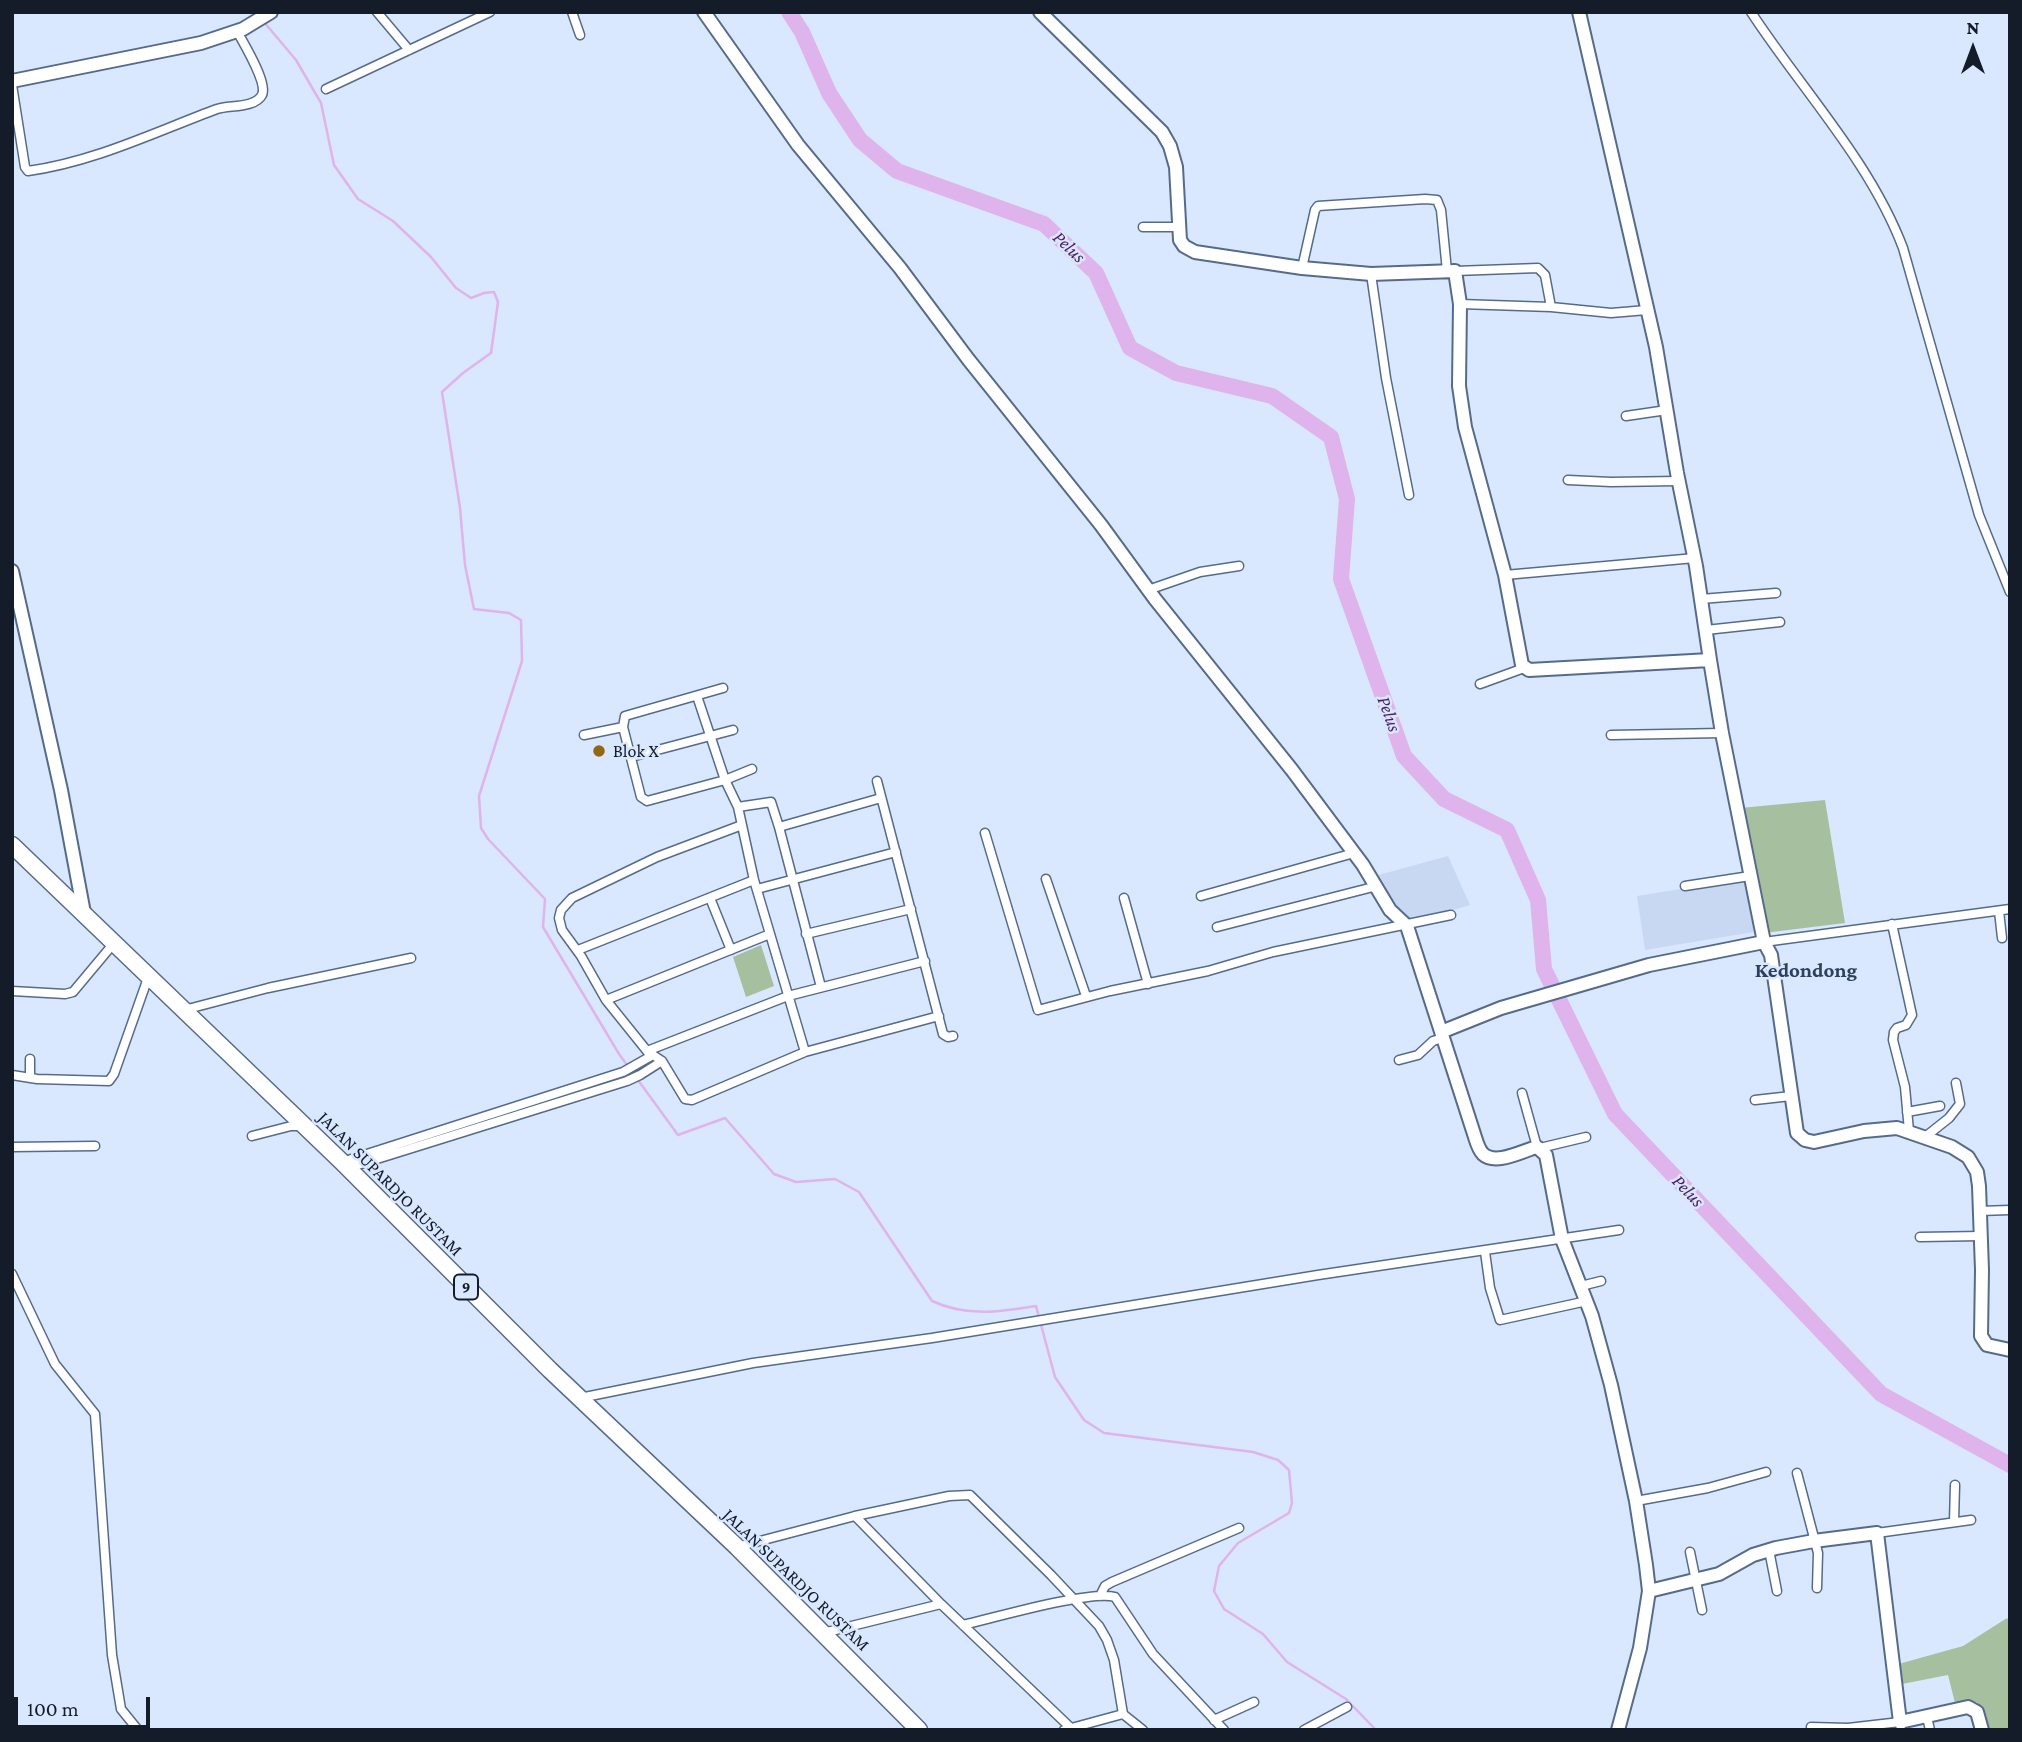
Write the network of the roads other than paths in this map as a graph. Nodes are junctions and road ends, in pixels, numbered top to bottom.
1 (377, 12) edge
2 (490, 12) edge
3 (572, 12) edge
4 (704, 12) edge
5 (1040, 12) edge
6 (1579, 12) edge
7 (1751, 12) edge
8 (270, 13) edge
9 (237, 31) junction
10 (580, 35) dead end
11 (409, 50) junction
12 (12, 83) edge
13 (326, 89) dead end
14 (1143, 227) dead end
15 (1179, 227) junction
16 (1303, 268) junction
17 (1451, 271) junction
18 (1371, 274) junction
19 (1460, 304) junction
20 (1551, 307) junction
21 (1647, 310) junction
22 (1667, 410) junction
23 (1626, 416) dead end
24 (1568, 480) dead end
25 (1679, 481) junction
26 (1409, 495) dead end
27 (1695, 558) junction
28 (1239, 566) dead end
29 (12, 571) edge
30 (1505, 575) junction
31 (1148, 590) junction
32 (2010, 592) edge
33 (1776, 593) dead end
34 (1701, 599) junction
35 (1780, 622) dead end
36 (1706, 630) junction
37 (1710, 660) junction
38 (1524, 668) junction
39 (1480, 684) dead end
40 (723, 688) dead end
41 (697, 696) junction
42 (623, 727) junction
43 (733, 730) dead end
44 (1722, 733) junction
45 (584, 735) dead end
46 (1611, 735) dead end
47 (709, 736) junction
48 (631, 757) junction
49 (752, 769) dead end
50 (725, 780) junction
51 (877, 781) dead end
52 (881, 797) junction
53 (738, 807) junction
54 (741, 825) junction
55 (779, 827) junction
56 (985, 833) dead end
57 (12, 845) edge
58 (896, 852) junction
59 (1354, 853) junction
60 (1750, 876) junction
61 (791, 879) junction
62 (1046, 879) dead end
63 (756, 885) junction
64 (1377, 886) junction
65 (1685, 886) dead end
66 (1201, 896) dead end
67 (710, 898) junction
68 (1124, 898) dead end
69 (911, 909) junction
70 (2010, 909) edge
71 (1999, 911) junction
72 (84, 913) junction
73 (1451, 915) dead end
74 (1892, 924) junction
75 (1407, 926) junction
76 (1217, 927) dead end
77 (770, 934) junction
78 (806, 934) junction
79 (2003, 938) dead end
80 (1764, 942) junction
81 (114, 943) junction
82 (578, 950) junction
83 (731, 950) junction
84 (411, 958) dead end
85 (925, 961) junction
86 (149, 975) junction
87 (1148, 984) junction
88 (821, 987) junction
89 (12, 991) edge
90 (788, 996) junction
91 (1086, 996) junction
92 (606, 1000) junction
93 (184, 1010) junction
94 (939, 1016) junction
95 (953, 1035) dead end
96 (1442, 1035) junction
97 (805, 1052) junction
98 (650, 1053) junction
99 (30, 1059) dead end
100 (1399, 1060) dead end
101 (662, 1061) junction
102 (638, 1071) junction
103 (12, 1076) edge
104 (30, 1078) junction
105 (1956, 1083) dead end
106 (1522, 1093) dead end
107 (1791, 1096) junction
108 (1755, 1100) dead end
109 (1940, 1106) dead end
110 (1907, 1112) junction
111 (304, 1126) junction
112 (1909, 1131) junction
113 (252, 1136) dead end
114 (1586, 1137) dead end
115 (1925, 1137) junction
116 (94, 1146) dead end
117 (12, 1147) edge
118 (1539, 1148) junction
119 (345, 1165) junction
120 (2010, 1210) edge
121 (1979, 1211) junction
122 (1619, 1230) dead end
123 (1981, 1236) junction
124 (1920, 1237) dead end
125 (1562, 1239) junction
126 (1485, 1252) junction
127 (12, 1274) edge
128 (1601, 1281) dead end
129 (1581, 1286) junction
130 (1587, 1301) junction
131 (2010, 1350) edge
132 (580, 1398) junction
133 (1766, 1472) dead end
134 (1797, 1473) dead end
135 (1955, 1485) dead end
136 (1636, 1501) junction
137 (855, 1516) junction
138 (1971, 1520) dead end
139 (1954, 1522) junction
140 (1239, 1528) dead end
141 (1877, 1533) junction
142 (1814, 1541) junction
143 (737, 1547) junction
144 (1769, 1550) junction
145 (1690, 1552) dead end
146 (1696, 1581) junction
147 (1817, 1588) dead end
148 (1649, 1591) junction
149 (1777, 1591) dead end
150 (1100, 1595) junction
151 (1074, 1600) junction
152 (942, 1604) junction
153 (1702, 1610) dead end
154 (963, 1625) junction
155 (823, 1633) junction
156 (1254, 1702) dead end
157 (1347, 1707) dead end
158 (1123, 1714) junction
159 (1214, 1720) junction
160 (1928, 1723) edge
161 (1900, 1726) edge
162 (1811, 1727) dead end
163 (1069, 1729) edge
164 (138, 1730) edge
165 (919, 1730) edge
166 (1143, 1730) edge
167 (1224, 1730) edge
168 (1304, 1730) edge
169 (1618, 1730) edge
170 (1982, 1730) edge

1 - 11 street
2 - 11 street
3 - 10 street
4 - 31 street
5 - 15 street
6 - 21 street
7 - 32 street
8 - 9 street
9 - 12 street
9 - 12 street
11 - 13 street
14 - 15 street
15 - 16 street
16 - 17 street
16 - 18 street
17 - 18 street
17 - 19 street
17 - 20 street
18 - 26 street
19 - 20 street
19 - 30 street
20 - 21 street
21 - 22 street
22 - 23 street
22 - 25 street
24 - 25 street
25 - 27 street
27 - 30 street
27 - 34 street
28 - 31 street
29 - 72 street
30 - 38 street
31 - 59 street
33 - 34 street
34 - 36 street
35 - 36 street
36 - 37 street
37 - 38 street
37 - 44 street
38 - 39 street
40 - 41 street
41 - 42 street
41 - 47 street
42 - 45 street
42 - 48 street
43 - 47 street
44 - 46 street
44 - 60 street
47 - 48 street
47 - 50 street
48 - 50 street
49 - 50 street
50 - 53 street
51 - 52 street
52 - 55 street
52 - 58 street
53 - 54 street
53 - 55 street
54 - 63 street
54 - 82 street
55 - 61 street
56 - 91 street
57 - 72 highway, JALAN SUPARDJO RUSTAM / 9
58 - 61 street
58 - 69 street
59 - 64 street
59 - 66 street
60 - 65 street
60 - 80 street
61 - 63 street
61 - 78 street
62 - 91 street
63 - 67 street
63 - 77 street
64 - 75 street
64 - 76 street
67 - 82 street
67 - 83 street
68 - 87 street
69 - 78 street
69 - 85 street
70 - 71 street
71 - 74 street
71 - 79 street
72 - 81 highway, JALAN SUPARDJO RUSTAM / 9
73 - 75 street
74 - 80 street
74 - 110 street
75 - 87 street
75 - 96 street
77 - 83 street
77 - 90 street
78 - 88 street
80 - 96 street
80 - 107 street
81 - 86 highway, JALAN SUPARDJO RUSTAM / 9
81 - 89 street
82 - 92 street
83 - 92 street
84 - 93 street
85 - 88 street
85 - 94 street
86 - 93 highway, JALAN SUPARDJO RUSTAM / 9
86 - 104 street
87 - 91 street
88 - 90 street
90 - 97 street
90 - 98 street
92 - 98 street
93 - 111 highway, JALAN SUPARDJO RUSTAM / 9
94 - 95 street
94 - 97 street
96 - 100 street
96 - 118 street
97 - 101 street
98 - 101 street
98 - 102 street
99 - 104 street
101 - 102 street
102 - 119 street
103 - 104 street
105 - 115 street
106 - 118 street
107 - 108 street
107 - 112 street
109 - 110 street
110 - 112 street
111 - 113 street
111 - 119 highway, JALAN SUPARDJO RUSTAM / 9
112 - 115 street
114 - 118 street
115 - 121 street
116 - 117 street
118 - 125 street
119 - 132 highway, JALAN SUPARDJO RUSTAM / 9
120 - 121 street
121 - 123 street
122 - 125 street
123 - 124 street
123 - 131 street
125 - 126 street
125 - 129 street
126 - 130 street
126 - 132 street
127 - 164 street
128 - 129 street
129 - 130 street
130 - 136 street
132 - 143 highway, JALAN SUPARDJO RUSTAM / 9
133 - 136 street
134 - 142 street
135 - 139 street
136 - 148 street
137 - 143 street
137 - 151 street
137 - 152 street
138 - 139 street
139 - 141 street
140 - 150 street
141 - 142 street
141 - 161 street
142 - 144 street
142 - 147 street
143 - 155 highway, JALAN SUPARDJO RUSTAM / 9
144 - 146 street
144 - 149 street
145 - 146 street
146 - 148 street
146 - 153 street
148 - 169 street
150 - 151 street
150 - 159 street
151 - 154 street
151 - 158 street
152 - 154 street
152 - 155 street
154 - 163 street
155 - 165 highway, JALAN SUPARDJO RUSTAM / 9
156 - 159 street
157 - 168 street
158 - 163 street
158 - 166 street
159 - 167 street
160 - 161 street
160 - 170 street
161 - 162 street

